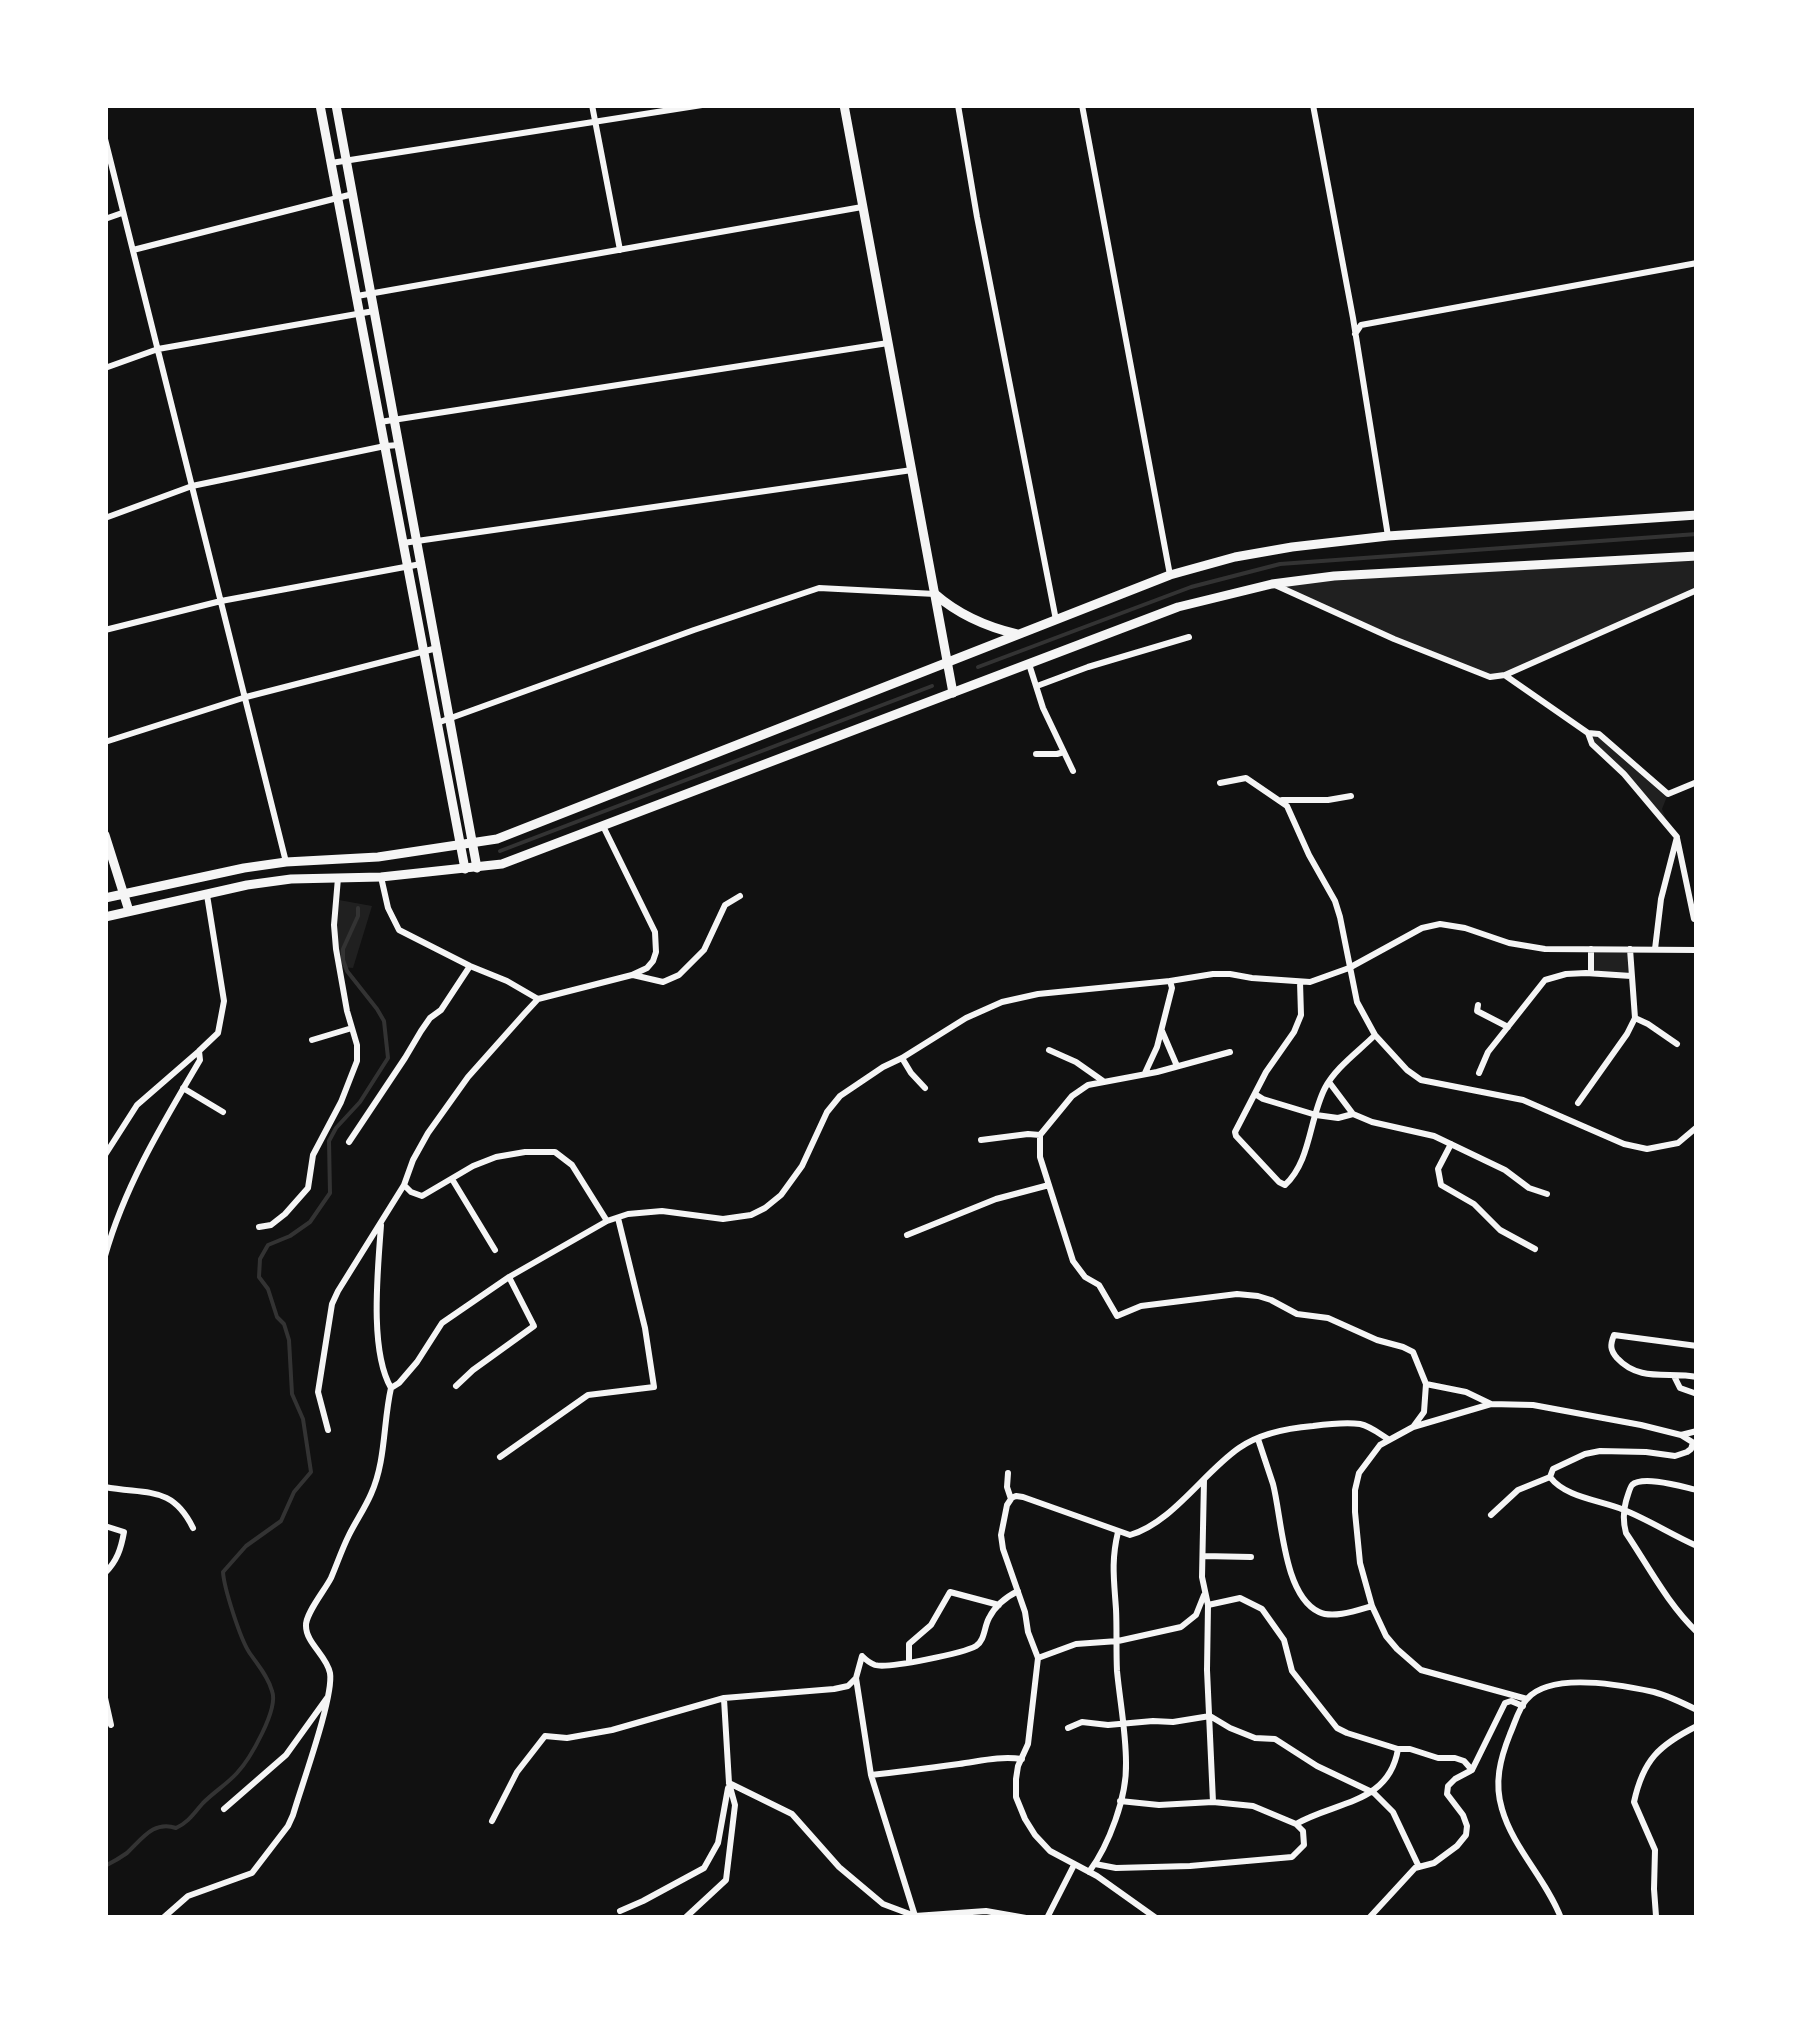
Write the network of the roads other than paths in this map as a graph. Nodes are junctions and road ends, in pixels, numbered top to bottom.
1 (320, 105) edge
2 (336, 105) edge
3 (592, 105) edge
4 (702, 105) edge
5 (844, 105) edge
6 (958, 105) edge
7 (1082, 105) edge
8 (1313, 105) edge
9 (595, 122) junction
10 (105, 139) edge
11 (346, 161) junction
12 (331, 164) junction
13 (353, 194) junction
14 (338, 197) junction
15 (862, 207) junction
16 (122, 213) junction
17 (105, 219) edge
18 (133, 250) junction
19 (620, 250) junction
20 (1697, 263) edge
21 (371, 294) junction
22 (356, 296) junction
23 (374, 311) junction
24 (360, 312) junction
25 (1353, 318) junction
26 (1361, 325) junction
27 (1355, 334) junction
28 (888, 343) junction
29 (158, 349) junction
30 (105, 368) edge
31 (394, 420) junction
32 (380, 422) junction
33 (399, 445) junction
34 (385, 446) junction
35 (912, 470) junction
36 (192, 486) junction
37 (1697, 515) edge
38 (105, 518) edge
39 (1388, 536) junction
40 (417, 541) junction
41 (403, 542) junction
42 (1697, 556) edge
43 (421, 564) junction
44 (408, 566) junction
45 (1170, 575) junction
46 (1272, 584) junction
47 (1697, 590) edge
48 (935, 594) junction
49 (221, 601) junction
50 (1056, 621) junction
51 (105, 630) edge
52 (1020, 635) junction
53 (1189, 637) dead end
54 (437, 648) junction
55 (424, 652) junction
56 (948, 663) junction
57 (1028, 663) junction
58 (1505, 675) junction
59 (1037, 686) junction
60 (953, 693) junction
61 (246, 697) junction
62 (450, 719) junction
63 (437, 723) junction
64 (1588, 733) junction
65 (105, 742) edge
66 (1064, 752) junction
67 (1036, 754) dead end
68 (1072, 771) dead end
69 (1697, 782) edge
70 (1220, 783) dead end
71 (1350, 796) dead end
72 (1279, 800) junction
73 (603, 826) junction
74 (105, 835) edge
75 (1677, 837) junction
76 (472, 844) junction
77 (460, 846) junction
78 (286, 862) junction
79 (477, 868) junction
80 (465, 870) junction
81 (338, 878) junction
82 (381, 878) junction
83 (207, 892) junction
84 (124, 894) junction
85 (740, 896) dead end
86 (105, 898) edge
87 (129, 911) junction
88 (105, 917) edge
89 (1694, 919) dead end
90 (1655, 948) junction
91 (1592, 949) junction
92 (1630, 949) junction
93 (1697, 950) edge
94 (470, 966) junction
95 (1349, 968) junction
96 (1591, 973) junction
97 (632, 975) junction
98 (1632, 976) junction
99 (1170, 981) junction
100 (1300, 982) junction
101 (538, 999) junction
102 (1478, 1005) dead end
103 (1635, 1018) junction
104 (1508, 1027) junction
105 (352, 1028) junction
106 (1162, 1030) junction
107 (1375, 1035) junction
108 (312, 1040) dead end
109 (1676, 1044) dead end
110 (1048, 1050) dead end
111 (199, 1051) junction
112 (1230, 1052) dead end
113 (902, 1058) junction
114 (1177, 1066) junction
115 (1144, 1073) junction
116 (1479, 1073) dead end
117 (1104, 1082) junction
118 (1328, 1082) junction
119 (183, 1088) junction
120 (925, 1088) dead end
121 (1255, 1094) junction
122 (1578, 1103) dead end
123 (223, 1112) dead end
124 (1353, 1114) junction
125 (1316, 1115) junction
126 (1697, 1127) edge
127 (1040, 1136) junction
128 (981, 1140) dead end
129 (349, 1142) dead end
130 (1451, 1144) junction
131 (105, 1155) edge
132 (452, 1179) junction
133 (1049, 1185) junction
134 (404, 1186) junction
135 (1548, 1194) dead end
136 (618, 1218) junction
137 (607, 1221) junction
138 (259, 1226) dead end
139 (381, 1226) junction
140 (906, 1236) dead end
141 (1534, 1248) dead end
142 (495, 1250) dead end
143 (105, 1256) edge
144 (508, 1276) junction
145 (1697, 1346) edge
146 (1674, 1376) junction
147 (1697, 1377) edge
148 (1426, 1384) junction
149 (456, 1386) dead end
150 (391, 1388) junction
151 (1697, 1394) edge
152 (1491, 1404) junction
153 (1414, 1427) junction
154 (328, 1430) dead end
155 (1697, 1430) edge
156 (1681, 1435) junction
157 (1258, 1439) junction
158 (1388, 1439) junction
159 (1695, 1444) edge
160 (500, 1457) dead end
161 (1008, 1472) dead end
162 (1550, 1477) junction
163 (1204, 1478) junction
164 (105, 1487) edge
165 (1697, 1490) edge
166 (1010, 1499) junction
167 (1624, 1510) junction
168 (1491, 1516) dead end
169 (105, 1526) edge
170 (193, 1528) dead end
171 (1118, 1532) junction
172 (1697, 1546) edge
173 (1203, 1556) junction
174 (1251, 1557) dead end
175 (105, 1574) edge
176 (1018, 1592) junction
177 (1204, 1594) junction
178 (999, 1605) junction
179 (1208, 1605) junction
180 (1372, 1606) junction
181 (1697, 1632) edge
182 (1118, 1641) junction
183 (1038, 1658) junction
184 (909, 1662) junction
185 (856, 1678) junction
186 (105, 1698) edge
187 (328, 1698) junction
188 (724, 1698) junction
189 (1524, 1703) junction
190 (1697, 1710) edge
191 (1210, 1716) junction
192 (1124, 1723) junction
193 (110, 1725) dead end
194 (1697, 1726) edge
195 (1068, 1728) dead end
196 (1398, 1749) junction
197 (1022, 1760) junction
198 (1472, 1770) junction
199 (872, 1775) junction
200 (728, 1783) junction
201 (1374, 1793) junction
202 (1120, 1801) junction
203 (1213, 1802) junction
204 (224, 1809) dead end
205 (492, 1821) dead end
206 (1296, 1824) junction
207 (1095, 1864) junction
208 (1074, 1866) junction
209 (1419, 1867) junction
210 (1089, 1872) junction
211 (620, 1911) dead end
212 (914, 1916) edge
213 (1656, 1916) edge
214 (163, 1918) edge
215 (685, 1918) edge
216 (1026, 1918) edge
217 (1046, 1918) edge
218 (1156, 1918) edge
219 (1369, 1918) edge
220 (1561, 1918) edge

1 - 12 main road
2 - 11 main road
3 - 9 street
4 - 9 street
5 - 15 main road
6 - 50 street
7 - 45 street
8 - 25 street
9 - 11 street
9 - 19 street
10 - 16 street
11 - 12 street
11 - 13 main road
12 - 14 main road
13 - 14 street
13 - 21 main road
14 - 18 street
14 - 22 main road
15 - 19 street
15 - 28 main road
16 - 17 street
16 - 18 street
18 - 29 street
19 - 21 street
20 - 26 street
21 - 22 street
21 - 23 main road
22 - 24 main road
23 - 24 street
23 - 31 main road
24 - 29 street
24 - 32 main road
25 - 26 street
25 - 27 street
26 - 27 street
27 - 39 street
28 - 31 street
28 - 35 main road
29 - 30 street
29 - 36 street
31 - 32 street
31 - 33 main road
32 - 34 main road
33 - 34 street
33 - 40 main road
34 - 36 street
34 - 41 main road
35 - 40 street
35 - 48 main road
36 - 38 street
36 - 49 street
37 - 39 main road
39 - 45 main road
40 - 41 street
40 - 43 main road
41 - 44 main road
42 - 46 main road
43 - 44 street
43 - 54 main road
44 - 49 street
44 - 55 main road
45 - 50 main road
46 - 57 main road
46 - 58 street
47 - 58 street
48 - 52 main road
48 - 56 main road
48 - 62 street
49 - 51 street
49 - 61 street
50 - 52 main road
52 - 56 main road
53 - 59 street
54 - 55 street
54 - 62 main road
55 - 61 street
55 - 63 main road
56 - 60 main road
56 - 76 main road
57 - 59 street
57 - 60 main road
58 - 64 street
59 - 66 street
60 - 73 main road
61 - 65 street
61 - 78 street
62 - 63 street
62 - 76 main road
63 - 77 main road
64 - 69 street
64 - 75 street
66 - 67 street
66 - 68 street
70 - 72 street
71 - 72 street
72 - 95 street
73 - 79 main road
73 - 97 street
74 - 84 main road
75 - 89 street
75 - 90 street
76 - 77 main road
76 - 79 main road
77 - 78 main road
77 - 80 main road
78 - 84 main road
79 - 80 main road
80 - 82 main road
81 - 82 main road
81 - 83 main road
81 - 105 street
82 - 94 street
83 - 87 main road
83 - 111 street
84 - 86 main road
84 - 87 main road
85 - 97 street
87 - 88 main road
90 - 92 street
90 - 93 street
91 - 92 street
91 - 95 street
91 - 96 street
92 - 98 street
94 - 101 street
94 - 129 street
95 - 100 street
95 - 107 street
96 - 98 street
96 - 104 street
97 - 101 street
98 - 103 street
99 - 100 street
99 - 106 street
99 - 113 street
100 - 121 street
101 - 134 street
102 - 104 street
103 - 109 street
103 - 122 street
104 - 116 street
105 - 108 street
105 - 138 street
106 - 114 street
106 - 115 street
107 - 118 street
107 - 126 street
110 - 117 street
111 - 119 street
111 - 131 street
112 - 114 street
113 - 120 street
113 - 136 street
114 - 115 street
115 - 117 street
117 - 127 street
118 - 124 street
118 - 125 street
119 - 123 street
119 - 143 street
121 - 125 street
121 - 125 street
124 - 125 street
124 - 130 street
127 - 128 street
127 - 133 street
130 - 135 street
130 - 141 street
132 - 134 street
132 - 137 street
132 - 142 street
133 - 140 street
133 - 148 street
134 - 139 street
136 - 137 street
136 - 160 street
137 - 144 street
139 - 150 street
139 - 154 street
144 - 149 street
144 - 150 street
145 - 146 street
146 - 147 street
146 - 151 street
148 - 152 street
148 - 153 street
150 - 187 street
152 - 153 street
152 - 156 street
153 - 158 street
155 - 156 street
156 - 159 street
157 - 158 street
157 - 163 street
157 - 180 street
158 - 180 street
159 - 162 street
161 - 166 street
162 - 167 street
162 - 168 street
163 - 171 street
163 - 173 street
164 - 170 street
165 - 167 street
166 - 171 street
166 - 176 street
167 - 172 street
167 - 181 street
169 - 175 street
171 - 182 street
173 - 174 street
173 - 177 street
176 - 178 street
176 - 183 street
177 - 179 street
177 - 182 street
178 - 184 street
178 - 184 street
179 - 191 street
179 - 196 street
180 - 189 street
182 - 183 street
182 - 192 street
183 - 197 street
184 - 185 street
185 - 188 street
185 - 199 street
186 - 193 street
187 - 204 street
187 - 214 street
188 - 200 street
188 - 205 street
189 - 190 street
189 - 198 street
189 - 220 street
191 - 192 street
191 - 201 street
191 - 203 street
192 - 195 street
192 - 202 street
194 - 213 street
196 - 198 street
196 - 201 street
197 - 199 street
197 - 208 street
198 - 209 street
199 - 212 street
200 - 211 street
200 - 212 street
200 - 215 street
201 - 206 street
201 - 209 street
202 - 203 street
202 - 207 street
203 - 206 street
206 - 207 street
207 - 210 street
208 - 210 street
208 - 217 street
209 - 219 street
210 - 218 street
212 - 216 street

